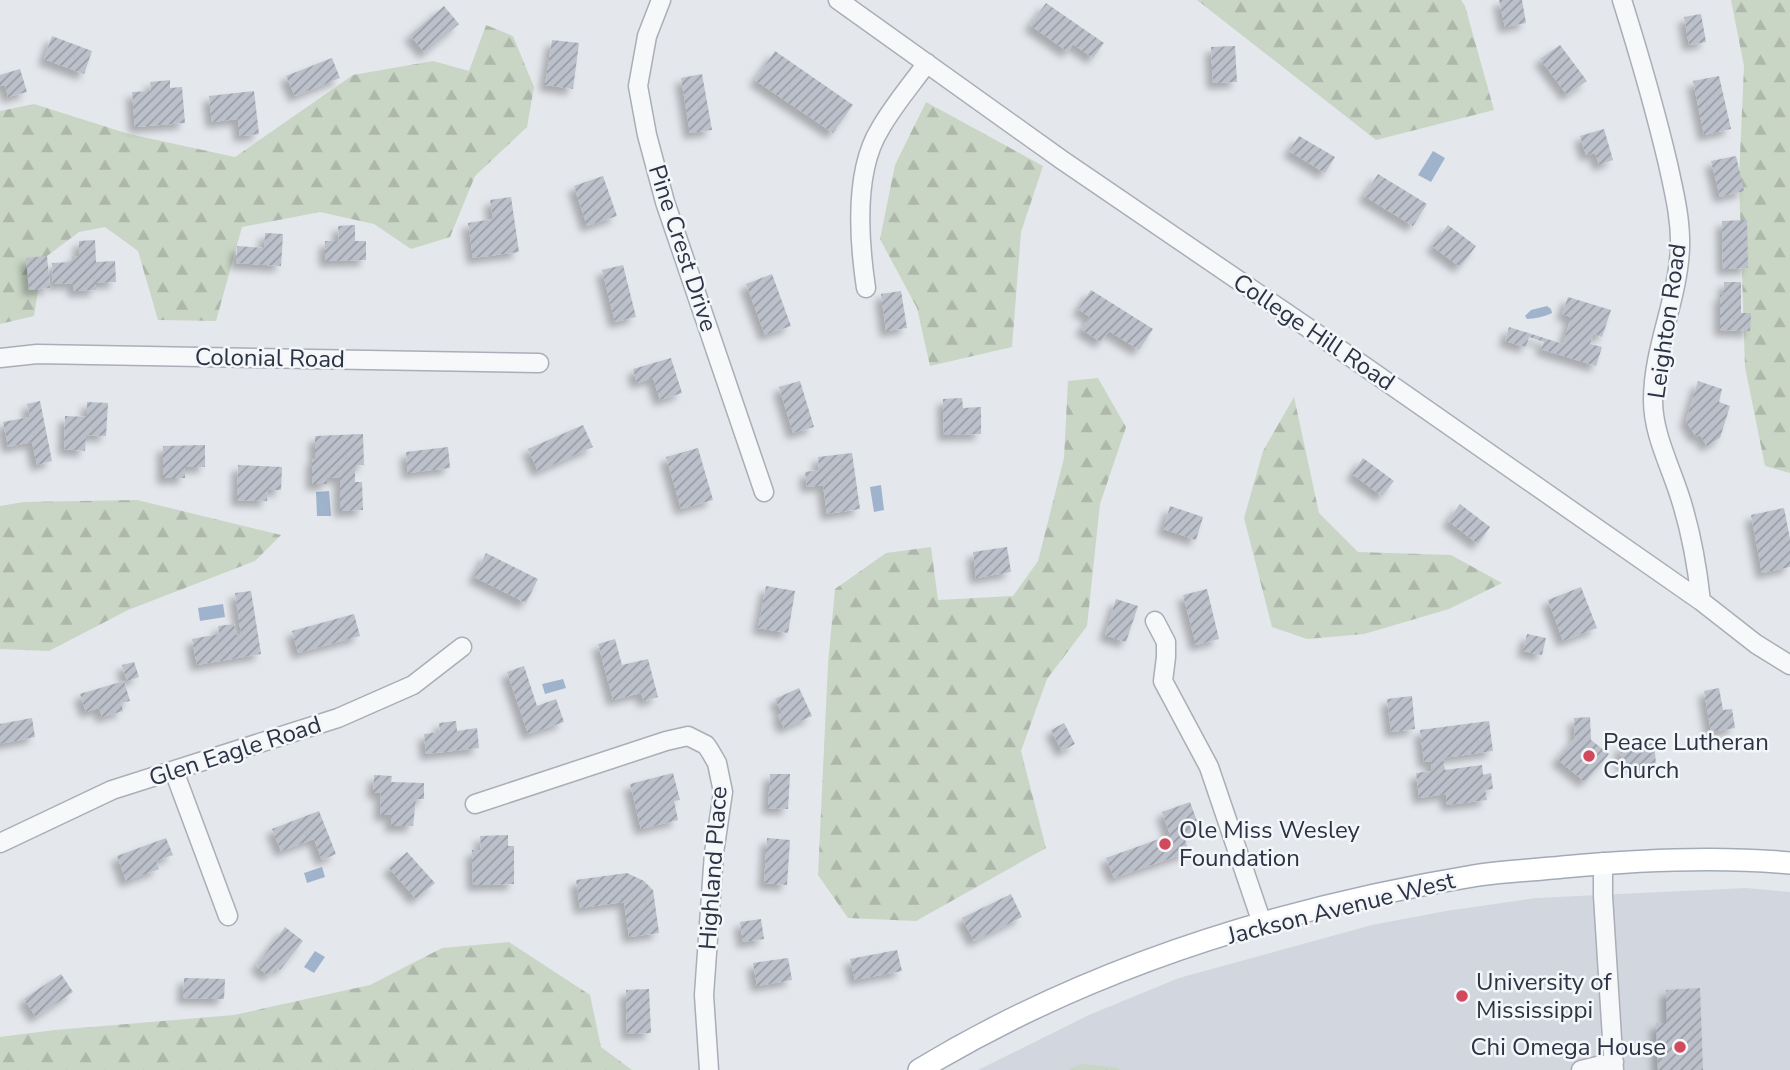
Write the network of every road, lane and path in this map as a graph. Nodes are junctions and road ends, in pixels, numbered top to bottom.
1 (661, 0) edge
2 (838, 0) edge
3 (1622, 0) edge
4 (927, 63) junction
5 (866, 288) dead end
6 (0, 358) edge
7 (539, 363) dead end
8 (764, 492) dead end
9 (1701, 601) junction
10 (1155, 621) dead end
11 (462, 647) dead end
12 (1790, 665) edge
13 (174, 771) junction
14 (475, 804) dead end
15 (0, 843) edge
16 (1604, 862) junction
17 (1790, 863) edge
18 (228, 916) dead end
19 (1262, 923) junction
20 (1614, 1066) edge
21 (709, 1070) edge
22 (919, 1070) edge
23 (1581, 1070) edge

1 - 8 street, Pine Crest Drive
2 - 4 street, College Hill Road
3 - 9 street, Leighton Road
4 - 5 street
4 - 9 street, College Hill Road
6 - 7 street, Colonial Road
9 - 12 street, College Hill Road
10 - 19 street
11 - 13 street, Glen Eagle Road
13 - 15 street, Glen Eagle Road
13 - 18 street
14 - 21 street, Highland Place
16 - 17 main road, Jackson Avenue West
16 - 19 main road, Jackson Avenue West
16 - 20 street
19 - 22 main road, Jackson Avenue West
20 - 23 street

